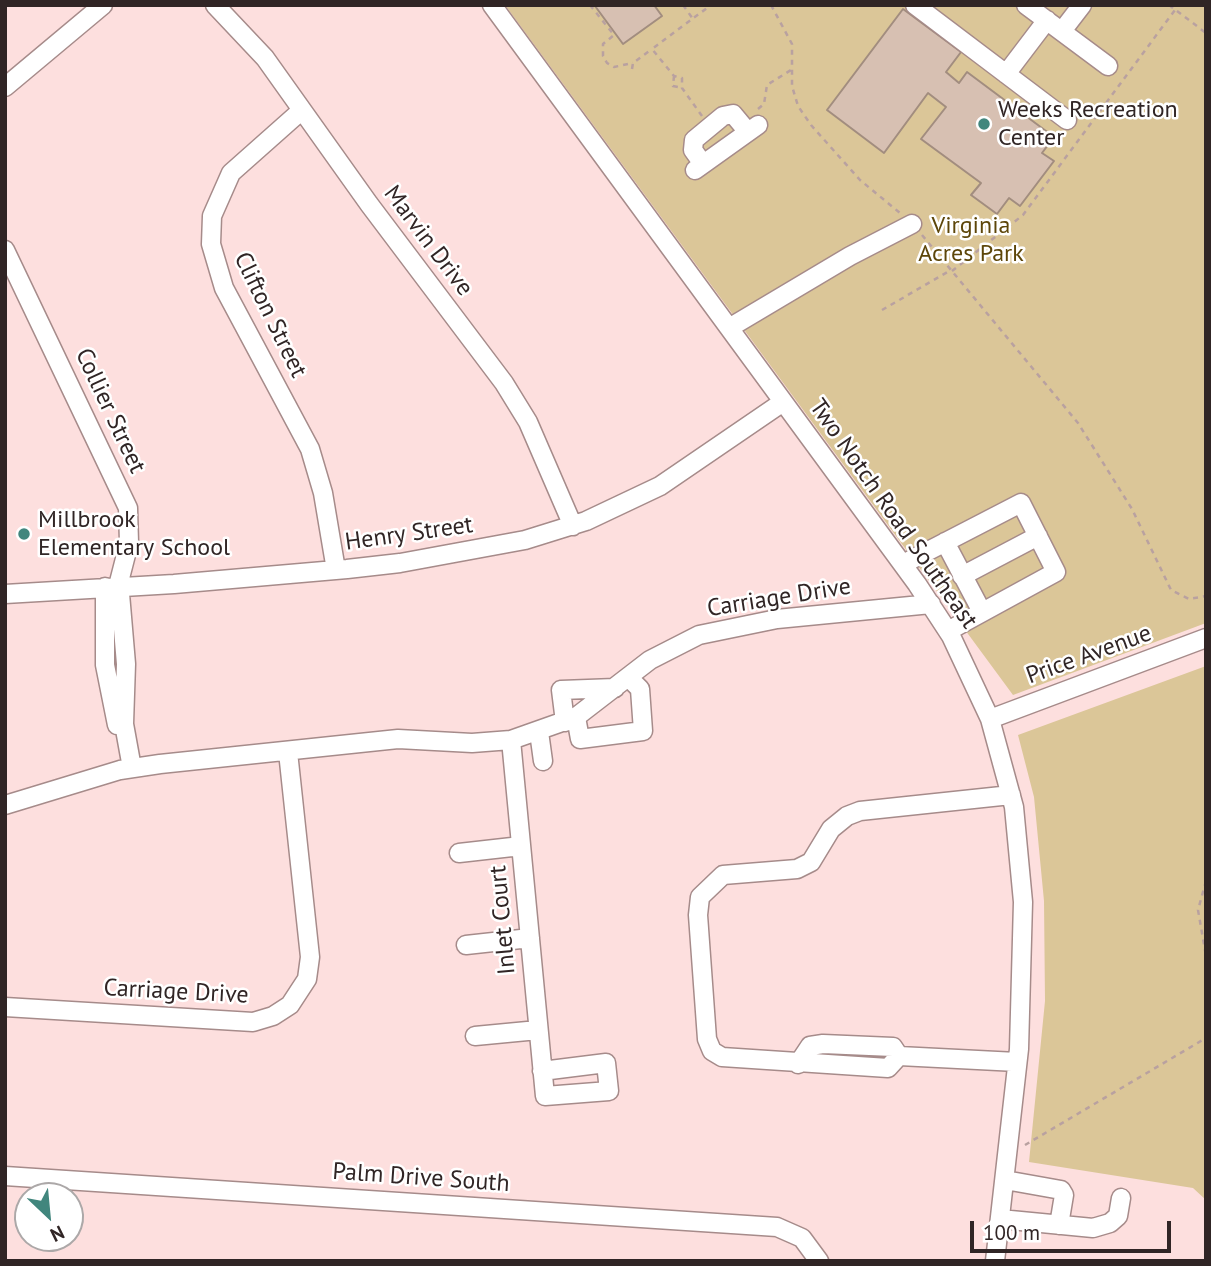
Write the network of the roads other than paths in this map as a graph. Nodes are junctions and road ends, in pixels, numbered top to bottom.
1 (103, 5) edge
2 (215, 5) edge
3 (492, 5) edge
4 (915, 5) edge
5 (1027, 5) edge
6 (1082, 5) edge
7 (1047, 20) junction
8 (1062, 31) junction
9 (1108, 66) dead end
10 (1006, 74) junction
11 (5, 87) edge
12 (302, 110) junction
13 (1067, 120) dead end
14 (699, 167) joint
15 (912, 224) road end
16 (5, 250) edge
17 (729, 328) junction
18 (783, 402) junction
19 (573, 526) junction
20 (1038, 536) junction
21 (945, 542) junction
22 (903, 564) junction
23 (336, 570) junction
24 (962, 576) junction
25 (113, 586) junction
26 (5, 594) edge
27 (931, 604) junction
28 (982, 612) junction
29 (948, 631) junction
30 (1206, 638) edge
31 (622, 682) junction
32 (990, 719) junction
33 (570, 720) junction
34 (539, 732) junction
35 (511, 740) junction
36 (288, 752) junction
37 (543, 761) dead end
38 (126, 769) junction
39 (1011, 795) junction
40 (5, 805) edge
41 (521, 846) junction
42 (458, 853) dead end
43 (530, 938) junction
44 (466, 945) dead end
45 (5, 1007) edge
46 (538, 1030) junction
47 (475, 1036) dead end
48 (1017, 1062) junction
49 (542, 1071) junction
50 (5, 1176) edge
51 (1005, 1180) junction
52 (1121, 1198) dead end
53 (1000, 1219) junction
54 (1059, 1225) junction
55 (819, 1261) edge
56 (995, 1261) edge

1 - 11 street
2 - 12 street, Marvin Drive
3 - 17 street, Two Notch Road Southeast
4 - 10 street
5 - 7 street
6 - 8 street
7 - 8 street
7 - 10 street
8 - 9 street
10 - 13 street
12 - 19 street, Marvin Drive
12 - 23 street, Clifton Street
14 - 14 street
15 - 17 street
16 - 25 street, Collier Street
17 - 18 street, Two Notch Road Southeast
18 - 19 street, Henry Street
18 - 22 street, Two Notch Road Southeast
19 - 23 street, Henry Street
20 - 21 street
20 - 24 street
20 - 28 street
21 - 22 street
21 - 24 street
22 - 27 street, Two Notch Road Southeast
23 - 25 street, Henry Street
24 - 28 street
25 - 26 street, Henry Street
25 - 38 street, Collier Street
27 - 29 street, Two Notch Road Southeast
27 - 31 street, Carriage Drive
28 - 29 street
29 - 32 street, Two Notch Road Southeast
30 - 32 street, Price Avenue
31 - 33 street, Carriage Drive
31 - 33 street
31 - 33 street
32 - 39 street, Two Notch Road Southeast
33 - 34 street, Carriage Drive
34 - 35 street, Carriage Drive
34 - 37 street
35 - 36 street, Carriage Drive
35 - 41 street, Inlet Court
36 - 38 street, Carriage Drive
36 - 45 street, Carriage Drive
38 - 40 street, Carriage Drive
39 - 48 street, Two Notch Road Southeast
39 - 48 street
41 - 42 street
41 - 43 street, Inlet Court
43 - 44 street
43 - 46 street, Inlet Court
46 - 47 street
46 - 49 street, Inlet Court
48 - 51 street, Two Notch Road Southeast
49 - 49 street, Inlet Court
50 - 55 street, Palm Drive South
51 - 53 street, Two Notch Road Southeast
51 - 54 street
52 - 54 street
53 - 54 street
53 - 56 street, Two Notch Road Southeast

